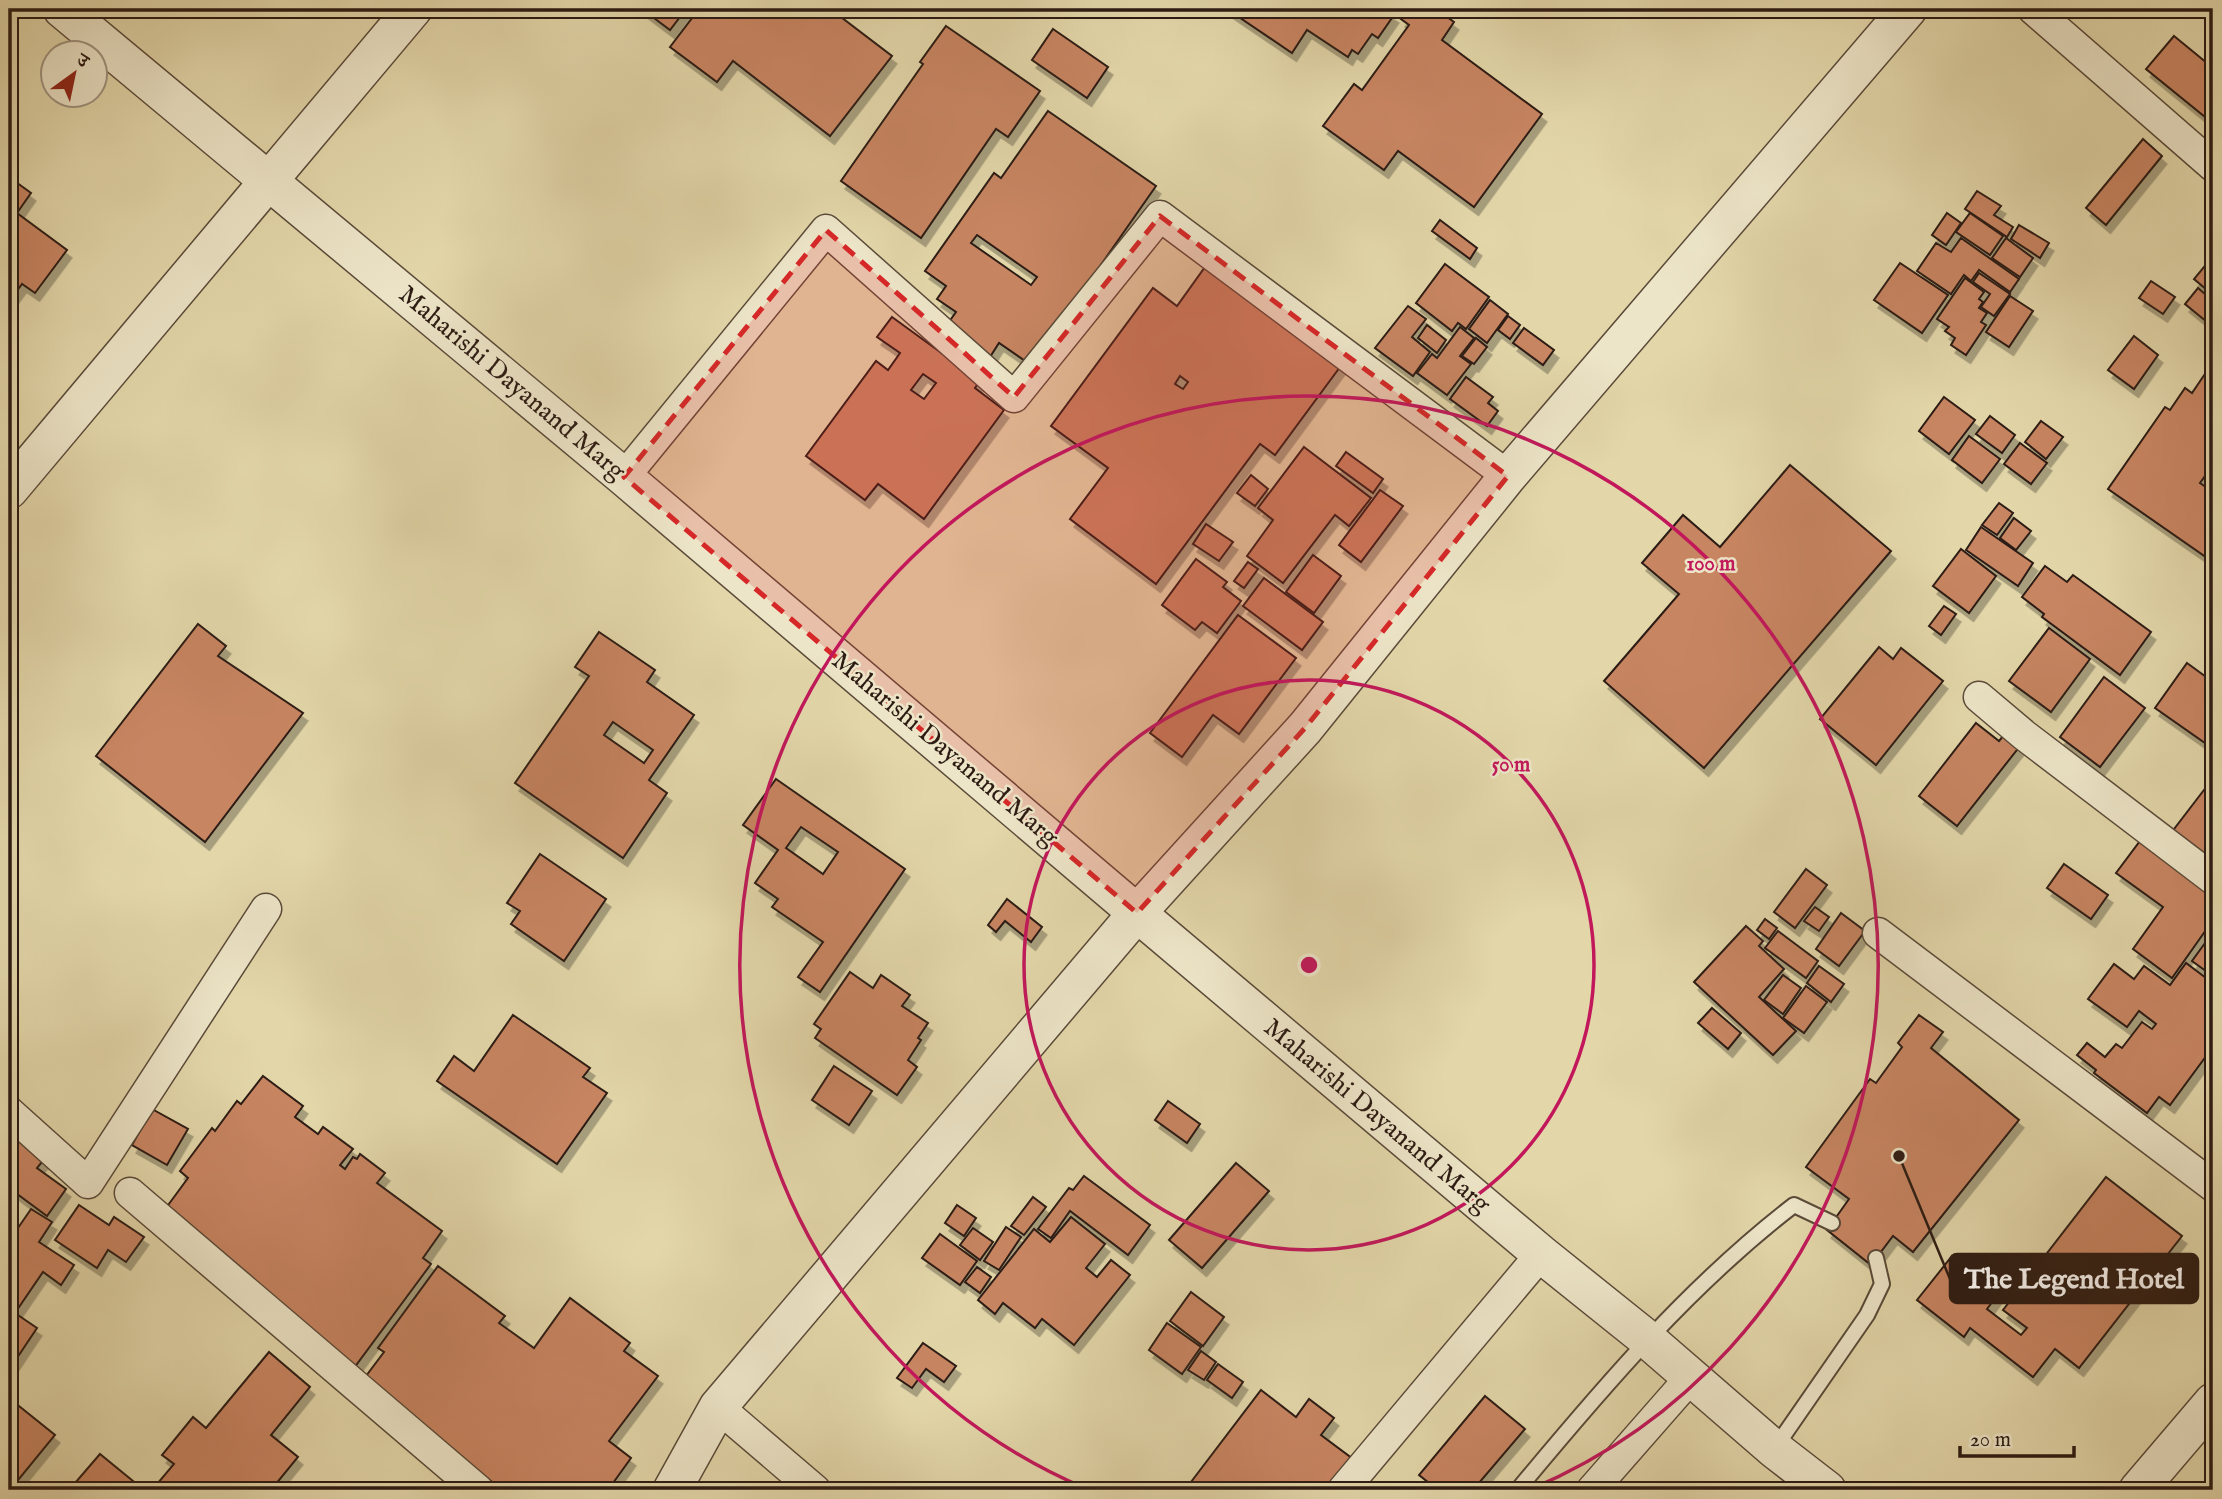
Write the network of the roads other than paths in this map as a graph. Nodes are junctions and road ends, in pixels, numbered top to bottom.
1 (62, 9) edge
2 (413, 9) edge
3 (1908, 9) edge
4 (2033, 9) edge
5 (2213, 166) edge
6 (269, 182) junction
7 (1508, 476) junction
8 (624, 477) junction
9 (9, 490) edge
10 (1979, 697) dead end
11 (2213, 879) edge
12 (266, 909) dead end
13 (1137, 913) junction
14 (1878, 933) dead end
15 (9, 1112) edge
16 (2213, 1186) edge
17 (130, 1193) dead end
18 (1832, 1223) dead end
19 (1541, 1254) junction
20 (1876, 1258) dead end
21 (1647, 1339) junction
22 (1691, 1377) junction
23 (2213, 1402) edge
24 (718, 1408) junction
25 (1774, 1449) junction
26 (1520, 1487) dead end
27 (478, 1490) edge
28 (672, 1490) edge
29 (815, 1490) edge
30 (1343, 1490) edge
31 (1592, 1490) edge
32 (1827, 1490) edge
33 (2138, 1490) edge

1 - 6 street, Maharishi Dayanand Marg
2 - 6 street
3 - 7 street
4 - 5 street
6 - 8 street, Maharishi Dayanand Marg
6 - 9 street
7 - 8 street
7 - 13 street
8 - 13 street, Maharishi Dayanand Marg
10 - 11 street
12 - 15 street
13 - 19 street, Maharishi Dayanand Marg
13 - 24 street
14 - 16 street
17 - 27 street
18 - 21 lane
19 - 21 street, Maharishi Dayanand Marg
19 - 30 street
20 - 25 lane
21 - 22 street, Maharishi Dayanand Marg
21 - 26 lane
22 - 25 street, Maharishi Dayanand Marg
22 - 31 street
23 - 33 street
24 - 28 street
24 - 29 street
25 - 32 street, Maharishi Dayanand Marg

